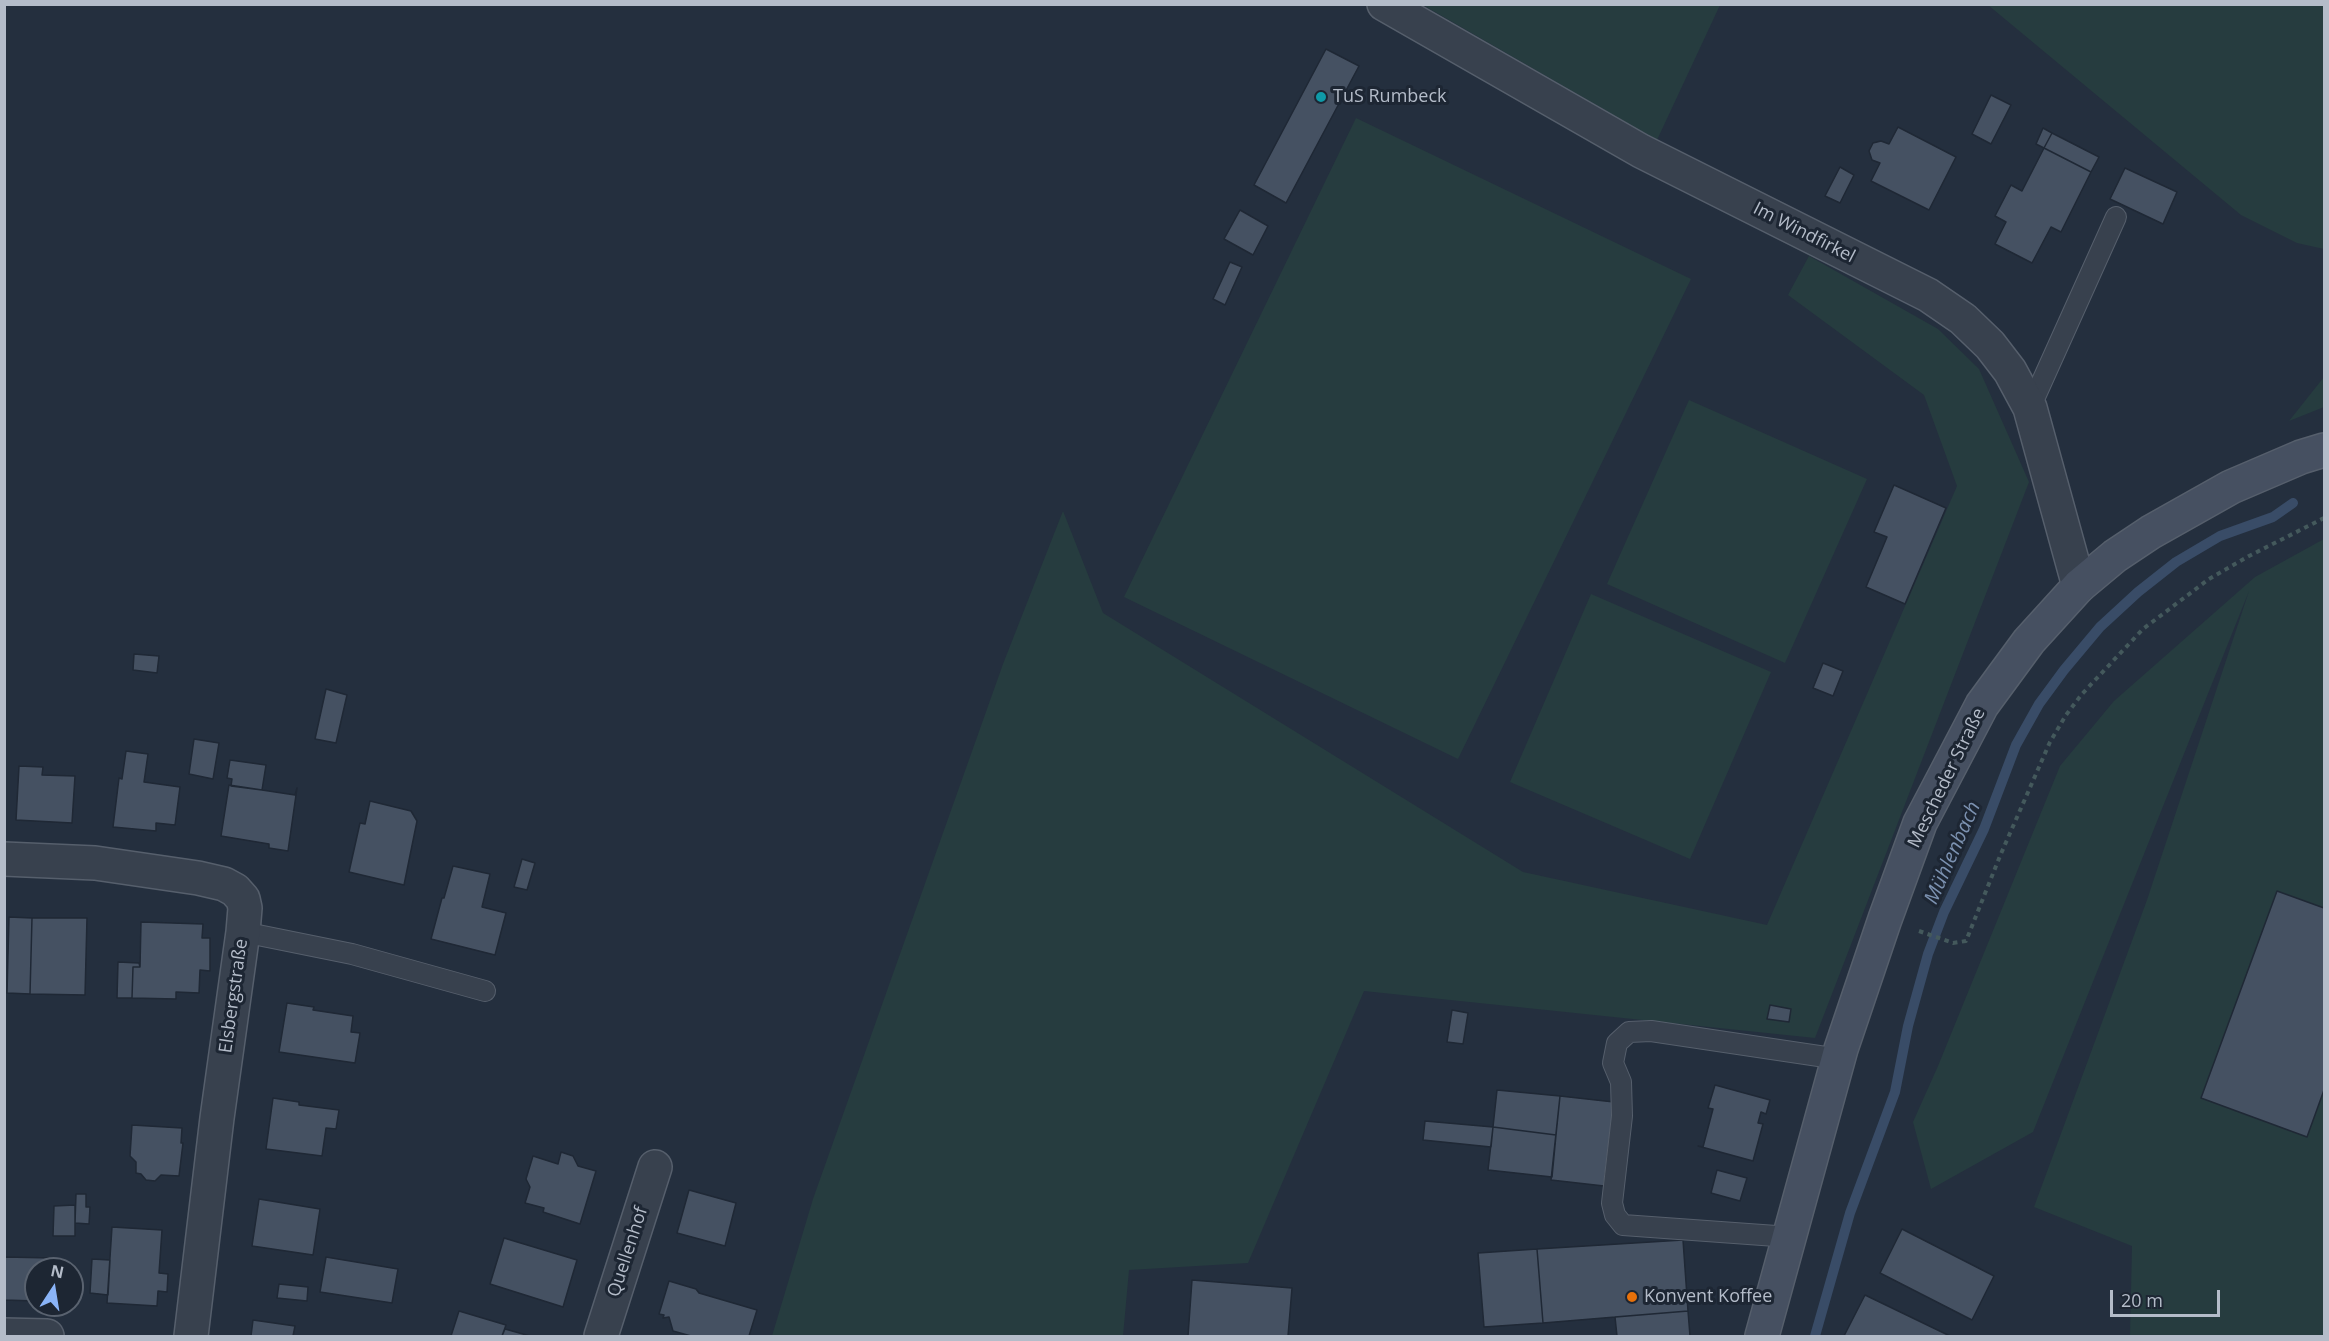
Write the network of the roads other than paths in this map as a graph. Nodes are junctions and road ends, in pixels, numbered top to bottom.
1 (1384, 4) edge
2 (2116, 217) dead end
3 (2030, 408) junction
4 (2325, 450) edge
5 (2079, 586) junction
6 (4, 859) edge
7 (243, 932) junction
8 (485, 990) dead end
9 (1839, 1059) junction
10 (655, 1167) dead end
11 (1790, 1237) junction
12 (4, 1335) edge
13 (47, 1336) edge
14 (191, 1336) edge
15 (601, 1336) edge
16 (1762, 1336) edge

1 - 3 street, Im Windfirkel
2 - 3 lane
3 - 5 street, Im Windfirkel
4 - 5 street, Mescheder Straße
5 - 9 street, Mescheder Straße
6 - 7 street, Elsbergstraße
7 - 8 lane
7 - 14 street, Elsbergstraße
9 - 11 street, Mescheder Straße
9 - 11 lane
10 - 15 street, Quellenhof
11 - 16 street, Mescheder Straße
12 - 13 street

